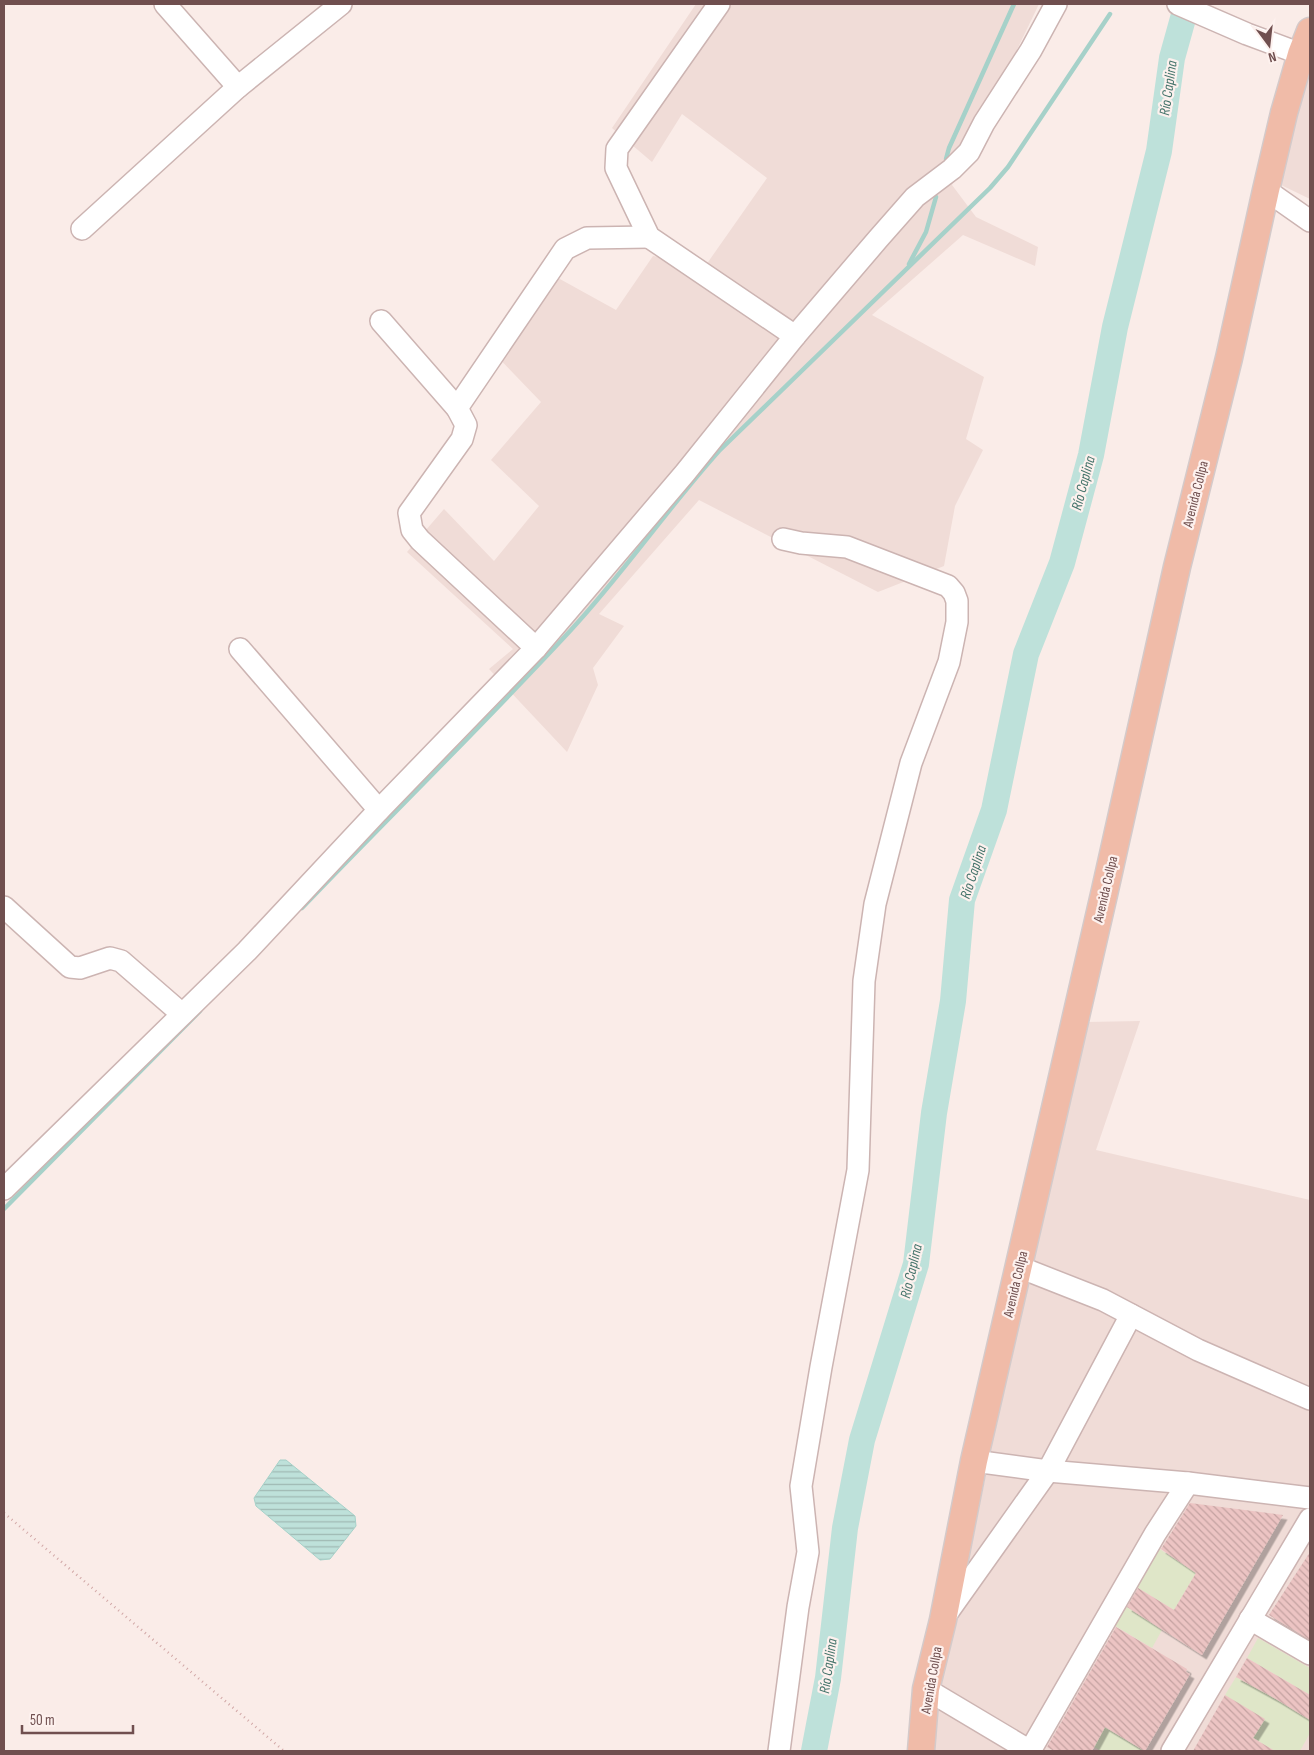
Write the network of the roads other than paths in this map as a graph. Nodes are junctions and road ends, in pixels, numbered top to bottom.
1 (165, 4) edge
2 (341, 4) edge
3 (719, 4) edge
4 (1056, 4) edge
5 (1178, 4) edge
6 (1306, 42) edge
7 (238, 87) junction
8 (1266, 190) junction
9 (1310, 222) edge
10 (82, 229) dead end
11 (649, 237) junction
12 (381, 321) dead end
13 (795, 336) junction
14 (457, 408) junction
15 (783, 539) dead end
16 (536, 648) junction
17 (240, 649) dead end
18 (379, 810) junction
19 (4, 907) edge
20 (182, 1014) junction
21 (4, 1189) edge
22 (1018, 1268) junction
23 (1130, 1315) junction
24 (1310, 1399) edge
25 (974, 1461) junction
26 (1048, 1471) junction
27 (1188, 1484) junction
28 (1310, 1498) edge
29 (1310, 1519) edge
30 (1250, 1619) junction
31 (943, 1620) junction
32 (1310, 1654) edge
33 (926, 1689) junction
34 (780, 1751) edge
35 (921, 1751) edge
36 (1030, 1751) edge
37 (1172, 1751) edge

1 - 7 street
2 - 7 street
3 - 11 street
4 - 13 street
5 - 6 street
6 - 8 main road, Avenida Collpa
7 - 10 street
8 - 9 street
8 - 22 main road, Avenida Collpa
11 - 13 street
11 - 14 street
12 - 14 street
13 - 16 street
14 - 16 street
15 - 34 street
16 - 18 street
17 - 18 street
18 - 20 street
19 - 20 street
20 - 21 street
22 - 23 street
22 - 25 main road, Avenida Collpa
23 - 24 street
23 - 26 street
25 - 26 street
25 - 31 main road, Avenida Collpa
26 - 27 street
26 - 31 street
27 - 28 street
27 - 36 street
29 - 30 street
30 - 32 street
30 - 37 street
31 - 33 main road, Avenida Collpa
33 - 35 main road, Avenida Collpa
33 - 36 street

